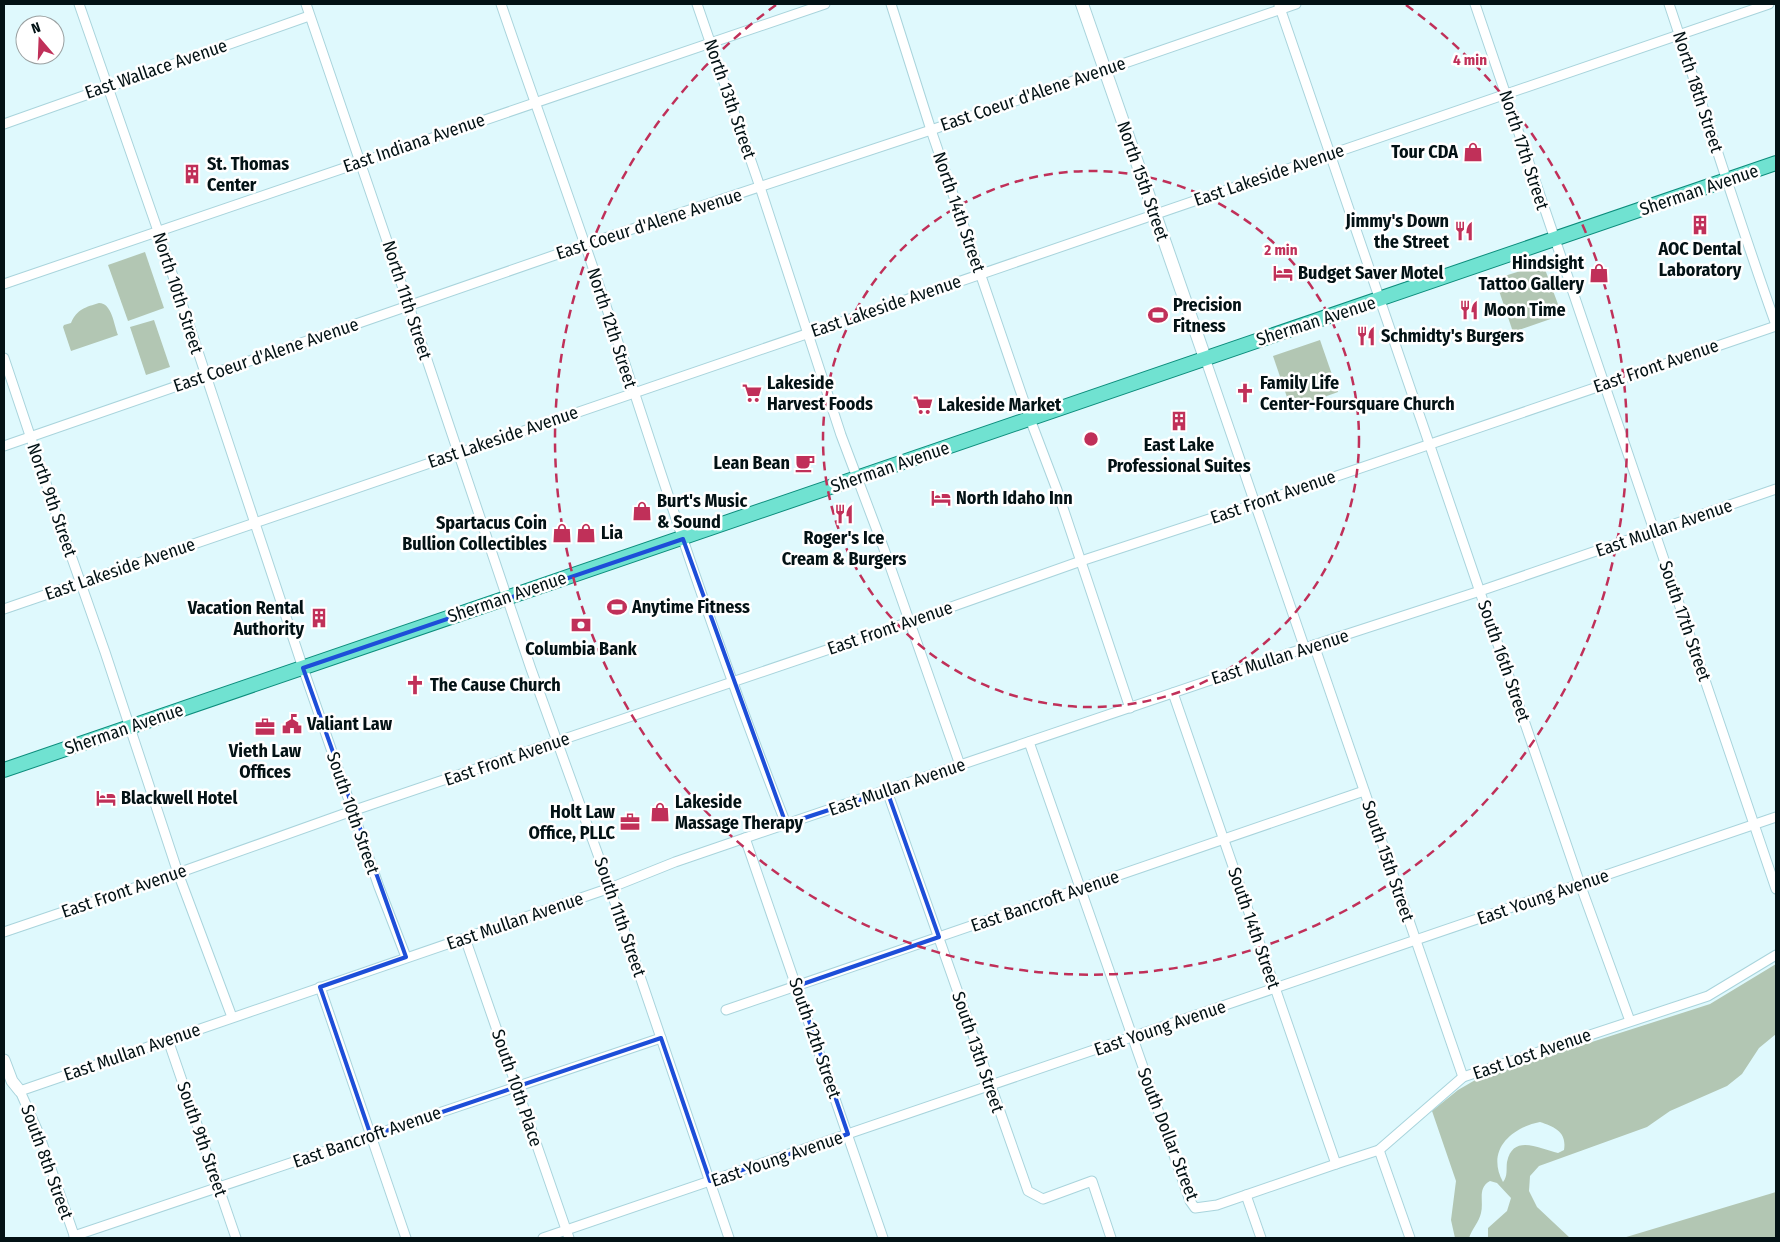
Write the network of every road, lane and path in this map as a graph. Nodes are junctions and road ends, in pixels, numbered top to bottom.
1 (79, 4) edge
2 (306, 4) edge
3 (501, 4) edge
4 (697, 4) edge
5 (825, 4) edge
6 (891, 4) edge
7 (1082, 4) edge
8 (1296, 4) edge
9 (1475, 4) edge
10 (1669, 4) edge
11 (1769, 4) edge
12 (1279, 6) edge
13 (309, 16) junction
14 (1680, 35) junction
15 (710, 43) junction
16 (1105, 69) junction
17 (108, 86) junction
18 (1506, 94) junction
19 (535, 102) junction
20 (4, 124) edge
21 (931, 130) junction
22 (1330, 154) junction
23 (360, 161) junction
24 (1776, 163) edge
25 (1726, 180) junction
26 (760, 187) junction
27 (1154, 215) junction
28 (158, 231) junction
29 (1554, 239) junction
30 (584, 245) junction
31 (980, 274) junction
32 (4, 284) edge
33 (1380, 300) junction
34 (409, 306) junction
35 (1776, 326) edge
36 (807, 333) junction
37 (4, 358) edge
38 (1204, 358) junction
39 (206, 376) junction
40 (1604, 383) junction
41 (634, 393) junction
42 (1030, 419) junction
43 (30, 437) junction
44 (1429, 444) junction
45 (4, 446) edge
46 (458, 452) junction
47 (856, 478) junction
48 (1776, 489) edge
49 (1255, 504) junction
50 (254, 523) junction
51 (1654, 531) junction
52 (682, 539) junction
53 (1081, 561) junction
54 (81, 583) junction
55 (1480, 591) junction
56 (507, 597) junction
57 (4, 609) edge
58 (909, 622) junction
59 (1314, 645) junction
60 (1305, 649) junction
61 (303, 668) junction
62 (733, 682) junction
63 (1173, 693) junction
64 (1130, 708) junction
65 (130, 727) junction
66 (1029, 742) junction
67 (557, 743) junction
68 (960, 766) junction
69 (4, 770) edge
70 (886, 791) junction
71 (1364, 791) junction
72 (352, 811) junction
73 (1776, 817) edge
74 (786, 824) junction
75 (1754, 825) junction
76 (745, 838) junction
77 (1223, 839) junction
78 (178, 873) junction
79 (1580, 884) junction
80 (610, 888) junction
81 (1079, 889) junction
82 (1776, 889) edge
83 (4, 932) edge
84 (939, 937) junction
85 (465, 938) junction
86 (1416, 940) junction
87 (1776, 954) edge
88 (406, 958) junction
89 (797, 986) junction
90 (320, 987) junction
91 (1275, 988) junction
92 (726, 1010) dead end
93 (232, 1017) junction
94 (1630, 1021) junction
95 (1132, 1037) junction
96 (661, 1038) junction
97 (168, 1040) junction
98 (4, 1060) edge
99 (1463, 1077) junction
100 (516, 1085) junction
101 (990, 1086) junction
102 (20, 1091) junction
103 (848, 1134) junction
104 (371, 1136) junction
105 (1380, 1150) junction
106 (1336, 1164) junction
107 (710, 1182) junction
108 (219, 1188) junction
109 (1246, 1195) junction
110 (567, 1234) edge
111 (74, 1237) edge
112 (236, 1238) edge
113 (406, 1238) edge
114 (543, 1238) edge
115 (728, 1238) edge
116 (883, 1238) edge
117 (1111, 1238) edge
118 (1261, 1238) edge
119 (1410, 1238) edge

1 - 17 street, North 10th Street
2 - 13 street, North 11th Street
3 - 19 street, North 12th Street
4 - 15 street, North 13th Street
5 - 15 street, East Indiana Avenue
6 - 21 street, North 14th Street
7 - 16 main road, North 15th Street
8 - 12 street, East Coeur d'Alene Avenue
9 - 18 street, North 17th Street
10 - 14 street, North 18th Street
11 - 14 street, East Lakeside Avenue
12 - 16 street, East Coeur d'Alene Avenue
12 - 22 street, South 16th Street
13 - 17 street, East Wallace Avenue
13 - 23 street, North 11th Street
14 - 18 street, East Lakeside Avenue
14 - 25 street, North 18th Street
15 - 19 street, East Indiana Avenue
15 - 26 street, North 13th Street
16 - 21 street, East Coeur d'Alene Avenue
16 - 27 main road, North 15th Street
17 - 20 street, East Wallace Avenue
17 - 28 street, North 10th Street
18 - 22 street, East Lakeside Avenue
18 - 29 street, North 17th Street
19 - 23 street, East Indiana Avenue
19 - 30 street, North 12th Street
21 - 26 street, East Coeur d'Alene Avenue
21 - 31 street, North 14th Street
22 - 27 street, East Lakeside Avenue
22 - 33 street, South 16th Street
23 - 28 street, East Indiana Avenue
23 - 34 street, North 11th Street
24 - 25 main road, Sherman Avenue
25 - 29 main road, Sherman Avenue
25 - 35 street, North 18th Street
26 - 30 street, East Coeur d'Alene Avenue
26 - 36 street, North 13th Street
27 - 31 street, East Lakeside Avenue
27 - 38 main road, North 15th Street
28 - 32 street, East Indiana Avenue
28 - 39 street, North 10th Street
29 - 33 main road, Sherman Avenue
29 - 40 street, South 17th Street
30 - 34 street, East Coeur d'Alene Avenue
30 - 41 street, North 12th Street
31 - 36 street, East Lakeside Avenue
31 - 42 street, North 14th Street
33 - 38 main road, Sherman Avenue
33 - 44 street, South 16th Street
34 - 39 street, East Coeur d'Alene Avenue
34 - 46 street, North 11th Street
35 - 40 street, East Front Avenue
36 - 41 street, East Lakeside Avenue
36 - 47 street, North 13th Street
37 - 43 street, North 9th Street
38 - 42 main road, Sherman Avenue
38 - 49 street
39 - 43 street, East Coeur d'Alene Avenue
39 - 50 street, North 10th Street
40 - 44 street, East Front Avenue
40 - 51 street, South 17th Street
41 - 46 street, East Lakeside Avenue
41 - 52 street, North 12th Street
42 - 47 main road, Sherman Avenue
42 - 53 street
43 - 45 street, East Coeur d'Alene Avenue
43 - 54 street, North 9th Street
44 - 49 street, East Front Avenue
44 - 55 street, South 16th Street
46 - 50 street, East Lakeside Avenue
46 - 56 street, North 11th Street
47 - 52 main road, Sherman Avenue
47 - 58 street
48 - 51 street, East Mullan Avenue
49 - 53 street, East Front Avenue
49 - 60 street
50 - 54 street, East Lakeside Avenue
50 - 61 street, North 10th Street
51 - 55 street, East Mullan Avenue
51 - 75 street, South 17th Street
52 - 56 main road, Sherman Avenue
52 - 62 street
53 - 58 street, East Front Avenue
53 - 64 street
54 - 57 street, East Lakeside Avenue
54 - 65 street, North 9th Street
55 - 59 street, East Mullan Avenue
55 - 79 street, South 16th Street
56 - 61 main road, Sherman Avenue
56 - 67 street, South 11th Street
58 - 62 street, East Front Avenue
58 - 68 street
59 - 60 street, East Mullan Avenue
59 - 71 street, South 15th Street
60 - 63 street, East Mullan Avenue
61 - 65 main road, Sherman Avenue
61 - 72 street, South 10th Street
62 - 67 street, East Front Avenue
62 - 74 street
63 - 64 street, East Mullan Avenue
63 - 77 street, South 14th Street
64 - 66 street, East Mullan Avenue
65 - 69 main road, Sherman Avenue
65 - 78 street
66 - 68 street, East Mullan Avenue
66 - 81 street, South Dollar Street
67 - 72 street, East Front Avenue
67 - 80 street, South 11th Street
68 - 70 street, East Mullan Avenue
70 - 74 street, East Mullan Avenue
70 - 84 street, South 13th Street
71 - 77 street, East Bancroft Avenue
71 - 86 street, South 15th Street
72 - 78 street, East Front Avenue
72 - 88 street, South 10th Street
73 - 75 street, East Young Avenue
74 - 76 street, East Mullan Avenue
75 - 79 street, East Young Avenue
75 - 82 street, South 17th Street
76 - 80 street, East Mullan Avenue
76 - 89 street, South 12th Street
77 - 81 street, East Bancroft Avenue
77 - 91 street, South 14th Street
78 - 83 street, East Front Avenue
78 - 93 street
79 - 86 street, East Young Avenue
79 - 94 street, South 16th Street
80 - 85 street, East Mullan Avenue
80 - 96 street, South 11th Street
81 - 84 street, East Bancroft Avenue
81 - 95 street, South Dollar Street
84 - 89 street, East Bancroft Avenue
84 - 101 street, South 13th Street
85 - 88 street, East Mullan Avenue
85 - 100 street, South 10th Place
86 - 91 street, East Young Avenue
86 - 99 street, South 15th Street
87 - 94 street, East Lost Avenue
88 - 90 street, East Mullan Avenue
89 - 92 street, East Bancroft Avenue
89 - 103 street, South 12th Street
90 - 93 street, East Mullan Avenue
90 - 104 street
91 - 95 street, East Young Avenue
91 - 106 street, South 14th Street
93 - 97 street, East Mullan Avenue
94 - 99 street, East Lost Avenue
95 - 101 street, East Young Avenue
95 - 109 street, South Dollar Street
96 - 100 street, East Bancroft Avenue
96 - 107 street, South 11th Street
97 - 102 street, East Mullan Avenue
97 - 108 street, South 9th Street
98 - 102 street, South 8th Street
99 - 105 street, East Lost Avenue
100 - 104 street, East Bancroft Avenue
100 - 110 street, South 10th Place
101 - 103 street, East Young Avenue
101 - 117 street, South 13th Street
102 - 111 street, South 8th Street
103 - 107 street, East Young Avenue
103 - 116 street, South 12th Street
104 - 108 street, East Bancroft Avenue
104 - 113 street
105 - 106 street, East Lost Avenue
105 - 119 street
106 - 109 street, East Lost Avenue
107 - 110 street, East Young Avenue
107 - 115 street, South 11th Street
108 - 111 street, East Bancroft Avenue
108 - 112 street, South 9th Street
109 - 118 street
110 - 114 street, East Young Avenue

